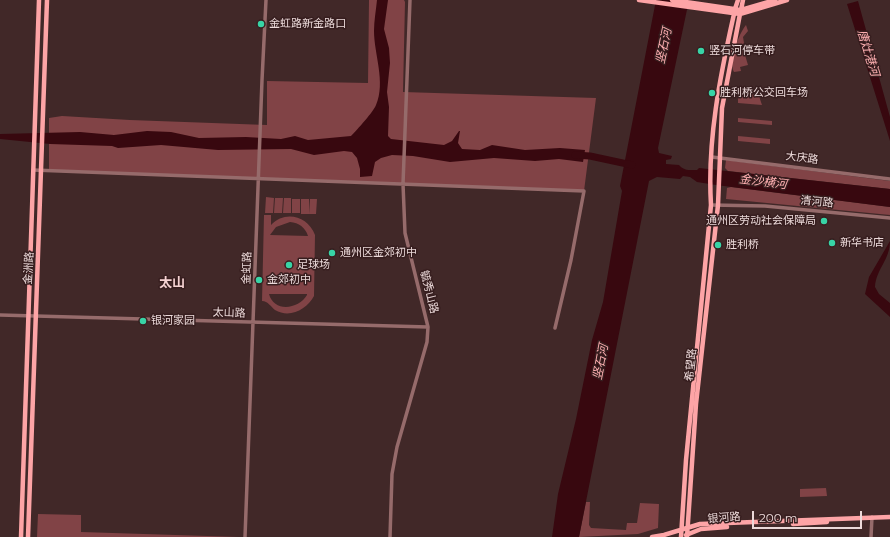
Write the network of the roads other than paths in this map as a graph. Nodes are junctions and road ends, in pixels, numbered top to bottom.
1 (39, 0) edge
2 (47, 0) edge
3 (266, 0) edge
4 (410, 0) edge
5 (639, 0) edge
6 (672, 0) edge
7 (738, 0) edge
8 (743, 0) edge
9 (775, 0) edge
10 (787, 0) edge
11 (698, 6) junction
12 (734, 12) junction
13 (741, 12) junction
14 (712, 156) junction
15 (720, 158) junction
16 (33, 170) junction
17 (42, 171) junction
18 (259, 178) junction
19 (890, 179) edge
20 (403, 184) junction
21 (711, 205) junction
22 (718, 205) junction
23 (890, 218) edge
24 (0, 315) edge
25 (29, 316) junction
26 (36, 316) junction
27 (254, 322) junction
28 (428, 327) junction
29 (555, 328) dead end
30 (890, 518) edge
31 (872, 519) junction
32 (687, 527) junction
33 (682, 530) junction
34 (687, 536) edge
35 (20, 537) edge
36 (28, 537) edge
37 (245, 537) edge
38 (390, 537) edge
39 (652, 537) edge
40 (681, 537) edge
41 (871, 537) edge

1 - 16 main road, 金洲路
2 - 17 main road, 金洲路
3 - 18 street, 金虹路
4 - 20 street, 毓秀山路
5 - 11 main road
6 - 11 main road
7 - 12 main road
8 - 13 main road
9 - 13 main road
10 - 13 main road
11 - 12 main road
12 - 13 main road
12 - 14 main road
13 - 15 main road
14 - 15 street, 大庆路
14 - 21 main road, 希望路
15 - 19 street, 大庆路
15 - 22 main road, 希望路
16 - 17 street
16 - 25 main road, 金洲路
17 - 18 street
17 - 26 main road, 金洲路
18 - 20 street
18 - 27 street, 金虹路
20 - 28 street, 毓秀山路
20 - 29 street
21 - 22 street, 清河路
21 - 33 main road, 希望路
22 - 23 street, 清河路
22 - 32 main road, 希望路
24 - 25 street, 太山路
25 - 26 street, 太山路
25 - 35 main road, 金洲路
26 - 27 street, 太山路
26 - 36 main road, 金洲路
27 - 28 street, 太山路
27 - 37 street, 金虹路
28 - 38 street, 毓秀山路
30 - 31 main road, 银河路
31 - 32 main road, 银河路
31 - 34 main road, 银河路
31 - 41 street
32 - 33 main road, 银河路
32 - 34 main road, 希望路
33 - 39 main road, 银河路
33 - 40 main road, 希望路
34 - 40 main road, 银河路

